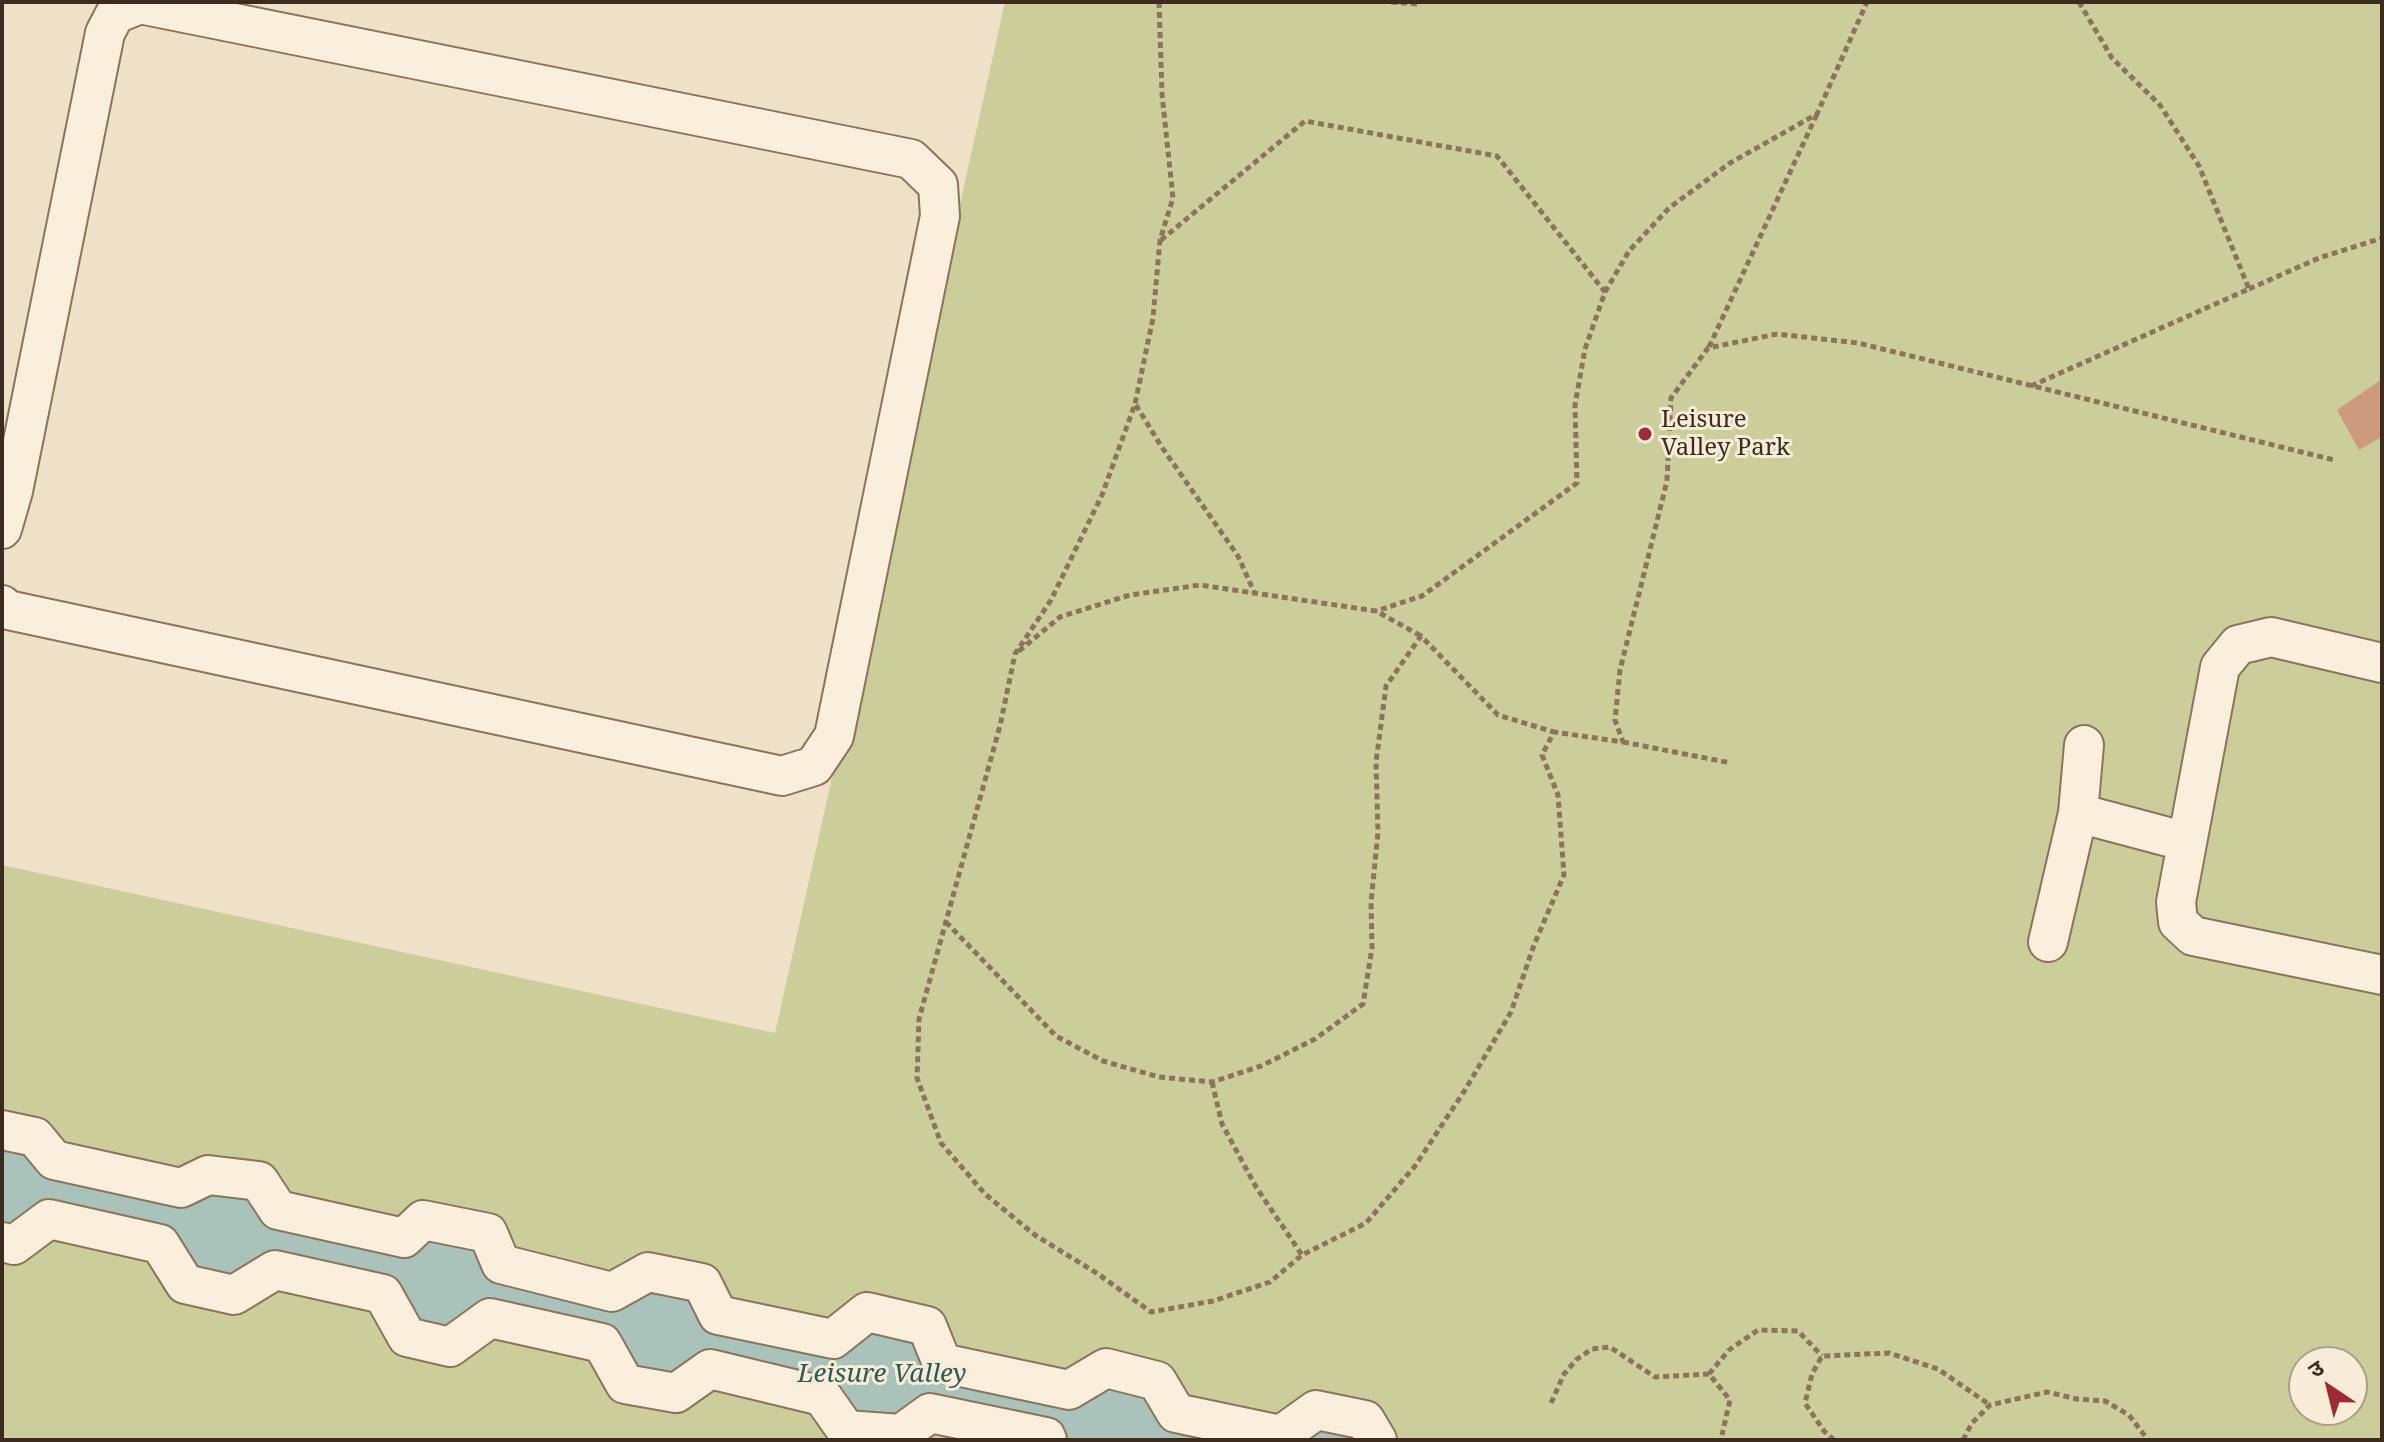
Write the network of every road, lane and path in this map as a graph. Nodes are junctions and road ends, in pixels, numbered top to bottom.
1 (1159, 2) edge
2 (1391, 2) edge
3 (1420, 2) edge
4 (1867, 2) edge
5 (2079, 2) edge
6 (1817, 114) junction
7 (2382, 238) edge
8 (1160, 240) junction
9 (2249, 289) junction
10 (1605, 292) junction
11 (1708, 348) junction
12 (2031, 386) junction
13 (1135, 404) junction
14 (2334, 460) dead end
15 (8, 490) edge
16 (2, 529) edge
17 (1254, 592) junction
18 (2, 605) edge
19 (1376, 611) junction
20 (1421, 636) junction
21 (1015, 654) junction
22 (2382, 663) edge
23 (1554, 732) junction
24 (1623, 742) junction
25 (2084, 745) dead end
26 (1731, 763) dead end
27 (2078, 813) junction
28 (2187, 842) junction
29 (945, 921) junction
30 (2048, 942) dead end
31 (2382, 975) edge
32 (1212, 1082) junction
33 (2, 1130) edge
34 (2, 1242) edge
35 (1302, 1255) junction
36 (1822, 1356) junction
37 (1709, 1374) junction
38 (1551, 1403) dead end
39 (1990, 1405) junction
40 (1722, 1435) dead end
41 (1047, 1440) edge
42 (1377, 1440) edge
43 (1834, 1440) edge
44 (1963, 1440) edge
45 (2148, 1440) edge

1 - 8 path
2 - 3 path
4 - 6 path
5 - 9 path
6 - 10 path
6 - 11 path
7 - 9 path
8 - 10 path
8 - 13 path
9 - 12 path
10 - 19 path
11 - 12 path
11 - 24 path
12 - 14 path
13 - 17 path
13 - 21 path
15 - 16 street
15 - 18 street
17 - 19 path
17 - 21 path
19 - 20 path
20 - 23 path
20 - 32 path
21 - 29 path
22 - 28 street
23 - 24 path
23 - 35 path
24 - 26 path
25 - 27 street
27 - 28 street
27 - 30 street
28 - 31 street
29 - 32 path
29 - 35 path
32 - 35 path
33 - 42 street
34 - 41 street
36 - 37 path
36 - 39 path
36 - 43 path
37 - 38 path
37 - 40 path
39 - 44 path
39 - 45 path

